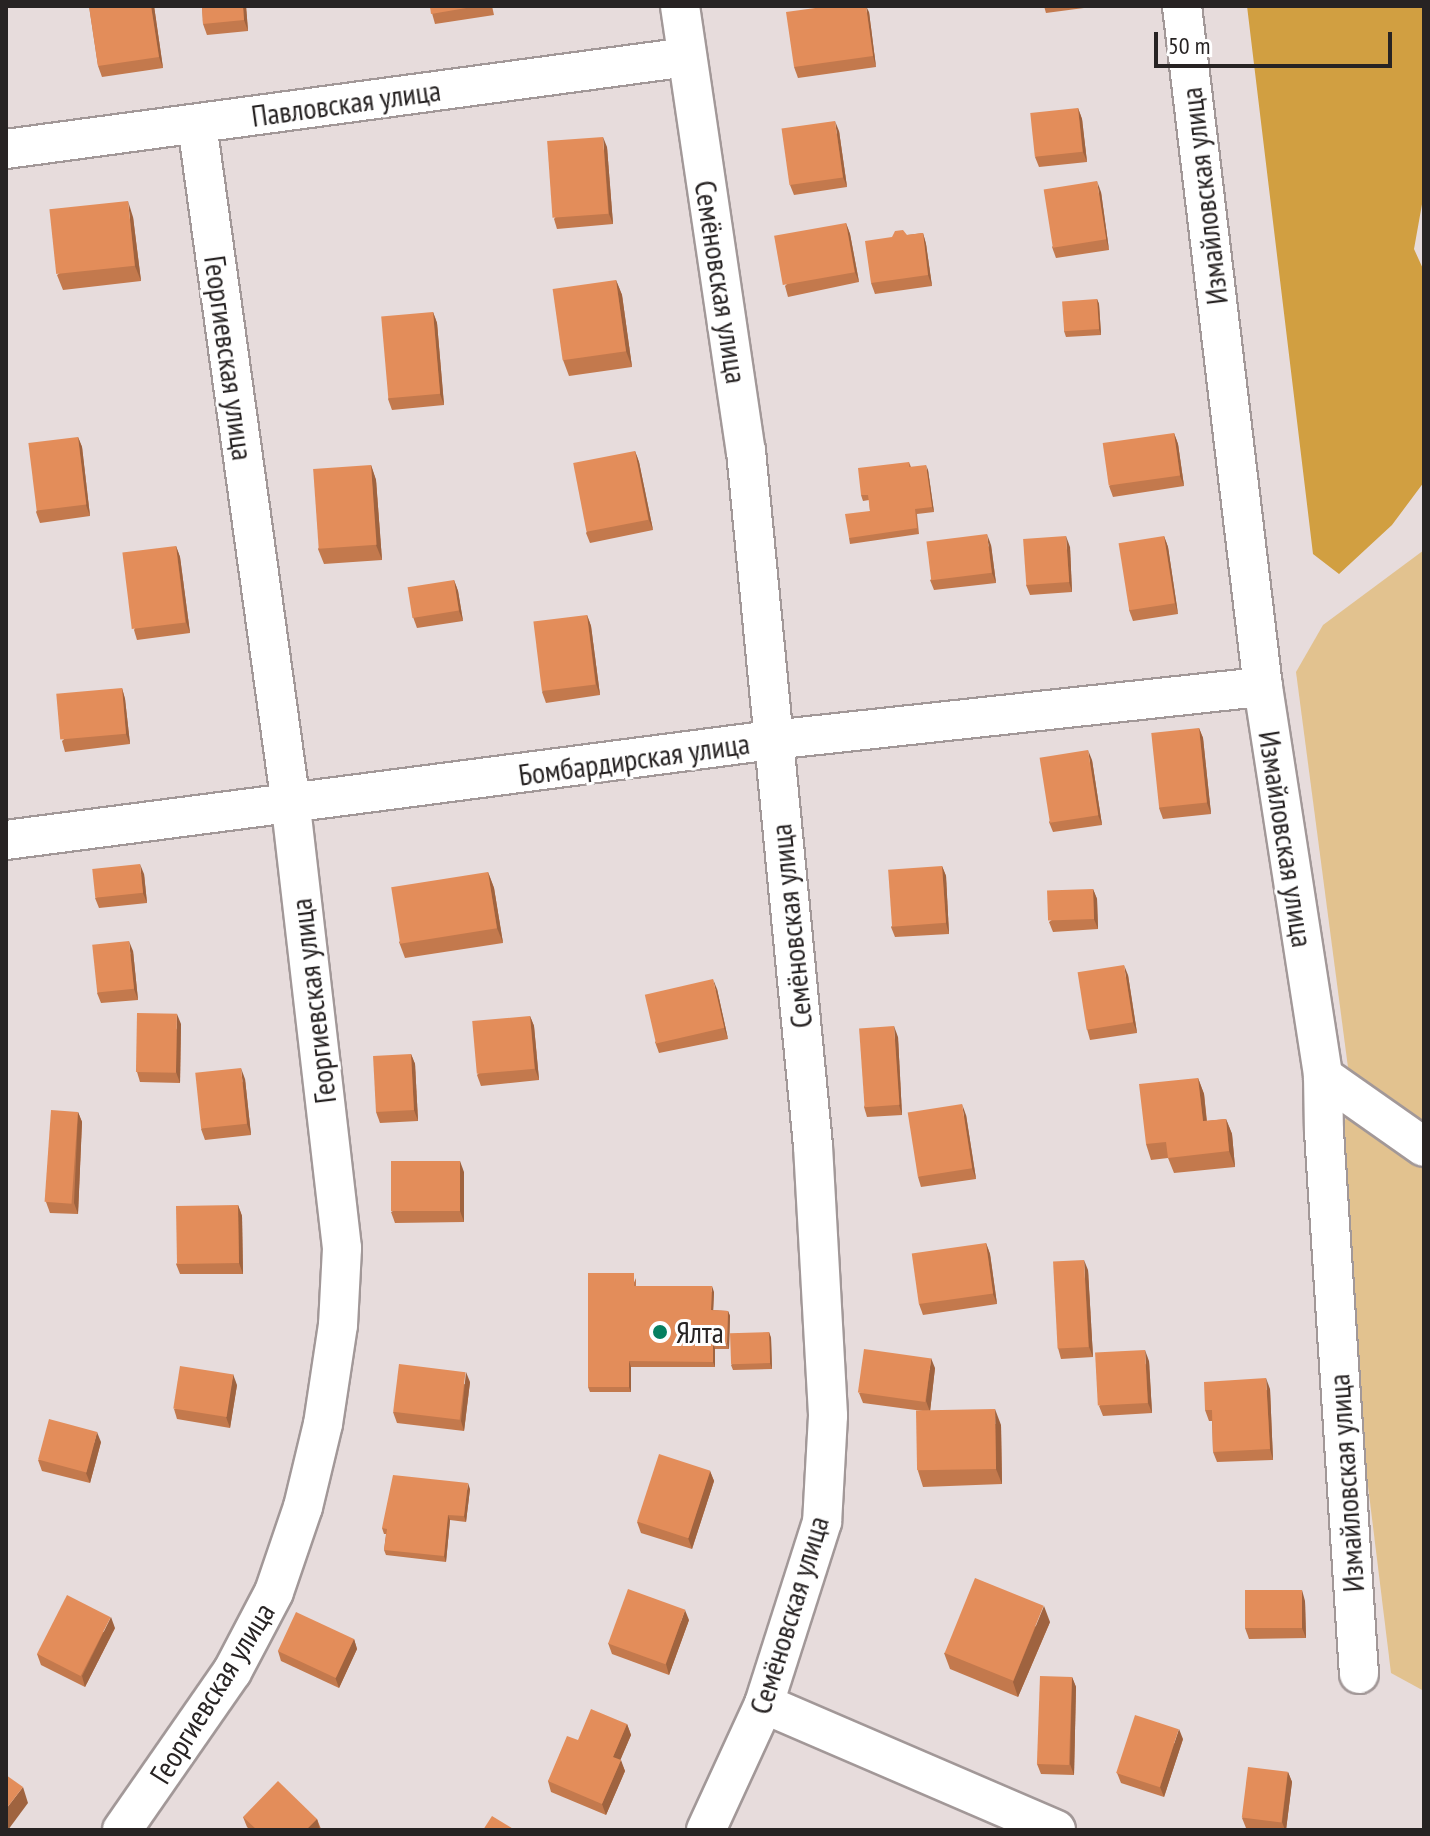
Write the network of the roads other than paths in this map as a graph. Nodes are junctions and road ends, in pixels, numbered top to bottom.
1 (680, 6) edge
2 (1182, 6) edge
3 (687, 57) junction
4 (197, 124) junction
5 (6, 149) edge
6 (1263, 687) junction
7 (772, 740) junction
8 (291, 805) junction
9 (6, 840) edge
10 (1323, 1076) junction
11 (1424, 1147) edge
12 (1359, 1674) dead end
13 (764, 1704) junction
14 (122, 1830) edge
15 (706, 1830) edge
16 (1056, 1830) edge

1 - 3 street, Семёновская улица
2 - 6 street, Измайловская улица
3 - 4 street, Павловская улица
3 - 7 street, Семёновская улица
4 - 5 street, Павловская улица
4 - 8 street, Георгиевская улица
6 - 7 street, Бомбардирская улица
6 - 10 street, Измайловская улица
7 - 8 street, Бомбардирская улица
7 - 13 street, Семёновская улица
8 - 9 street, Бомбардирская улица
8 - 14 street, Георгиевская улица
10 - 11 street
10 - 12 street, Измайловская улица
13 - 15 street, Семёновская улица
13 - 16 street

